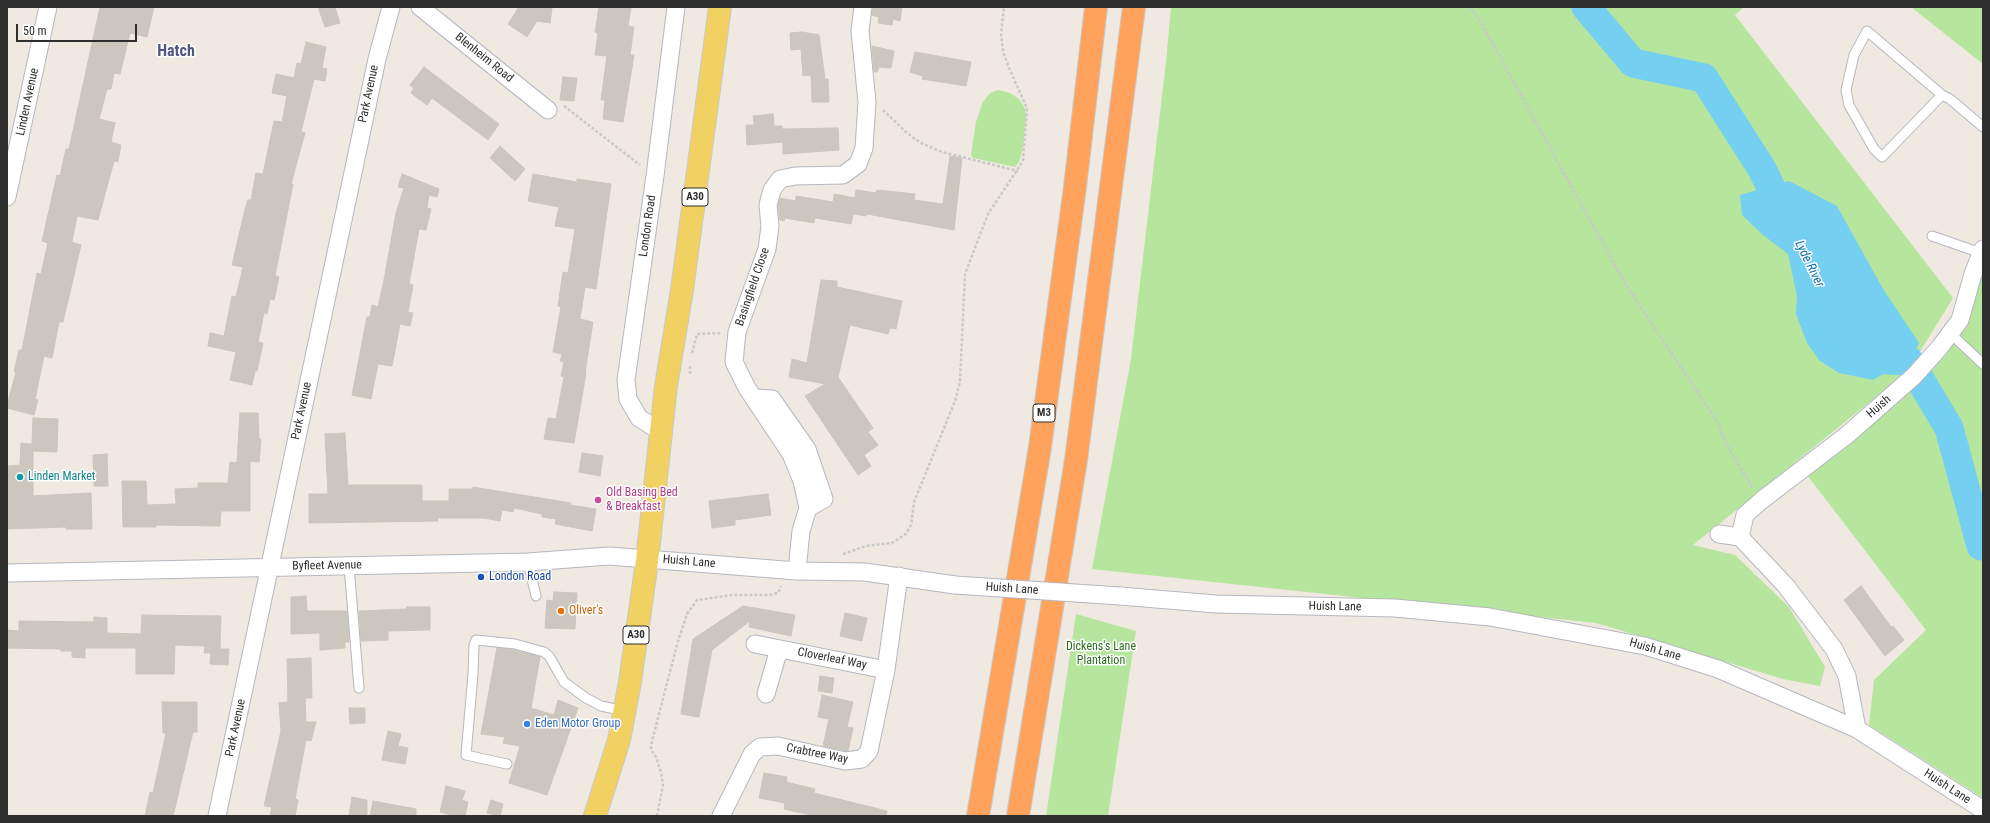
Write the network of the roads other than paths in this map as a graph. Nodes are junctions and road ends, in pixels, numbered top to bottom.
1 (48, 7) edge
2 (391, 7) edge
3 (420, 7) edge
4 (676, 7) edge
5 (720, 7) edge
6 (863, 7) edge
7 (1096, 7) edge
8 (1134, 7) edge
9 (1942, 95) junction
10 (549, 110) road end
11 (1983, 127) edge
12 (7, 197) edge
13 (1932, 236) dead end
14 (1982, 251) edge
15 (1950, 333) junction
16 (1983, 364) edge
17 (661, 429) junction
18 (1719, 534) dead end
19 (1740, 537) junction
20 (647, 558) junction
21 (528, 562) junction
22 (349, 566) junction
23 (270, 568) junction
24 (797, 571) junction
25 (7, 573) edge
26 (899, 576) junction
27 (536, 596) dead end
28 (755, 644) dead end
29 (779, 649) junction
30 (886, 670) junction
31 (360, 688) dead end
32 (766, 694) dead end
33 (625, 711) junction
34 (1857, 729) junction
35 (507, 764) dead end
36 (1983, 810) edge
37 (217, 816) edge
38 (595, 816) edge
39 (721, 816) edge
40 (978, 816) edge
41 (1018, 816) edge

1 - 12 street, Linden Avenue
2 - 23 street, Park Avenue
3 - 10 street, Blenheim Road
4 - 17 street, London Road
5 - 17 main road, A30
6 - 24 street, Basingfield Close
7 - 40 highway, M3
8 - 41 highway
9 - 9 lane
9 - 11 lane
13 - 14 lane
14 - 15 street, Huish
15 - 16 lane
15 - 19 street, Huish
17 - 20 main road, A30
18 - 19 street
19 - 34 street
20 - 21 street, Byfleet Avenue
20 - 24 street, Huish Lane
20 - 33 main road, A30
21 - 22 street, Byfleet Avenue
21 - 27 lane
22 - 23 street, Byfleet Avenue
22 - 31 lane
23 - 25 street, Byfleet Avenue
23 - 37 street, Park Avenue
24 - 26 street, Huish Lane
26 - 30 street, Crabtree Way
26 - 34 street, Huish Lane, bridge
28 - 29 street, Cloverleaf Way
29 - 30 street, Cloverleaf Way
29 - 32 street
30 - 39 street, Crabtree Way
33 - 35 lane
33 - 38 main road, A30
34 - 36 street, Huish Lane

